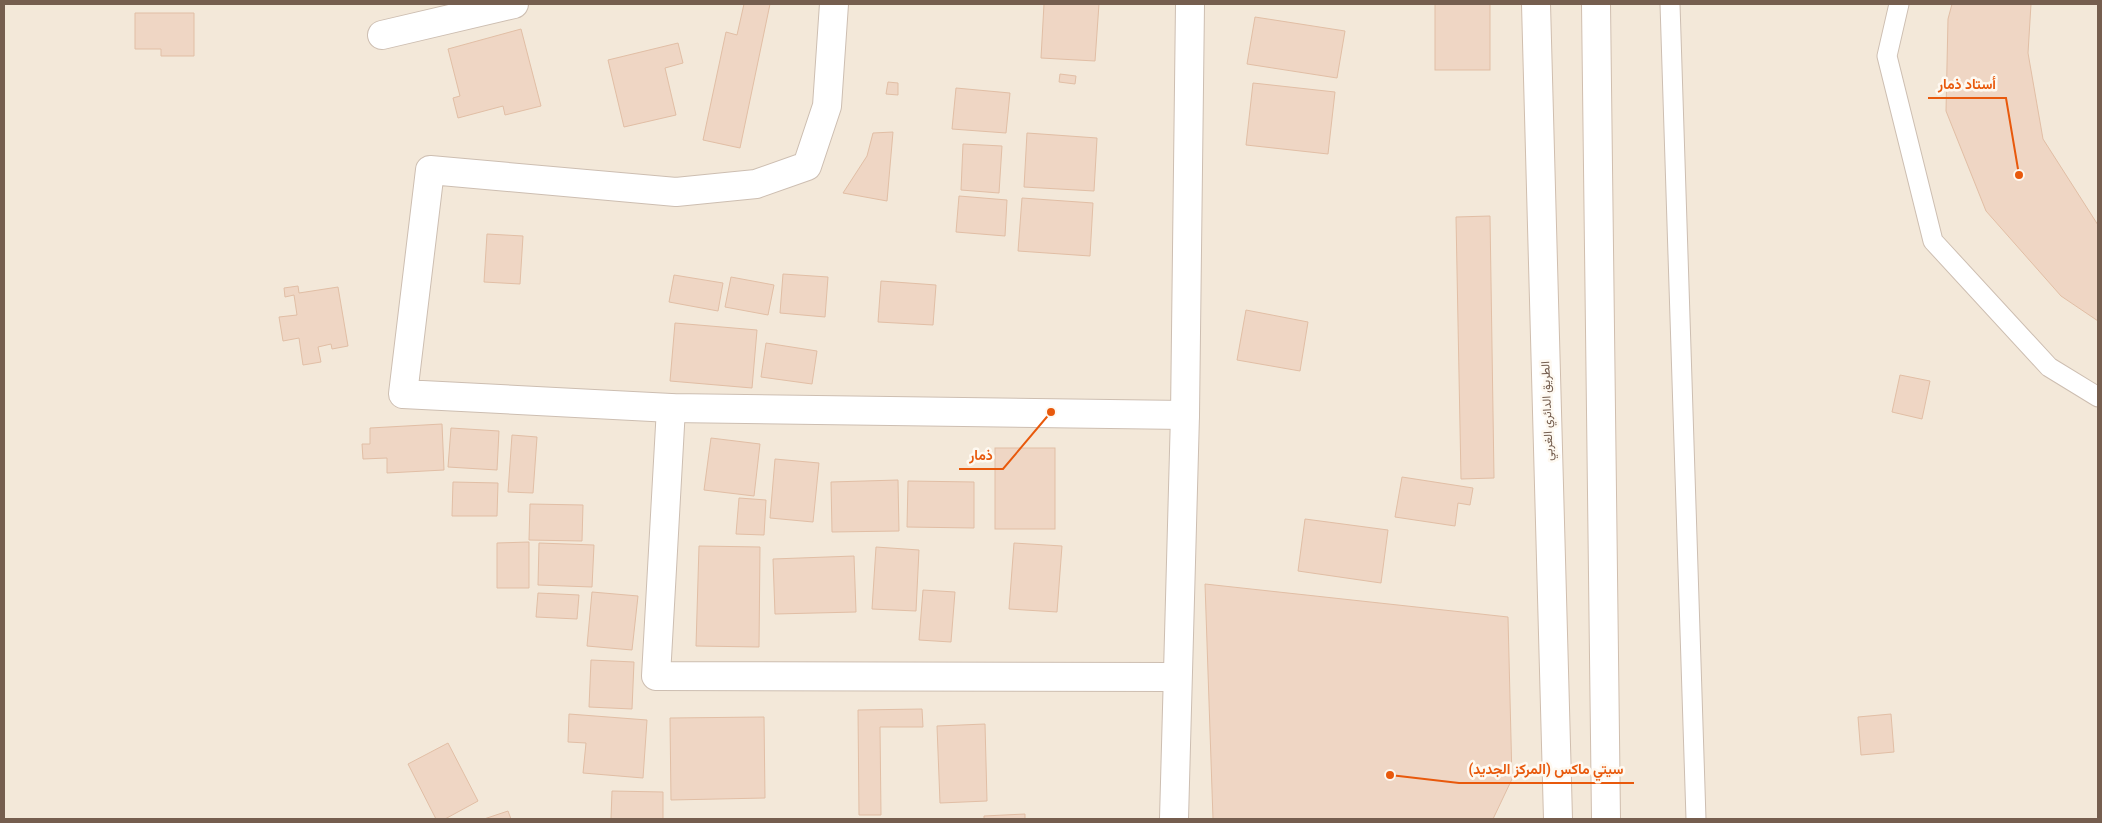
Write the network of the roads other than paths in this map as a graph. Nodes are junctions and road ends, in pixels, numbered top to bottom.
1 (514, 4) edge
2 (834, 4) edge
3 (1190, 4) edge
4 (1536, 4) edge
5 (1596, 4) edge
6 (1670, 4) edge
7 (1899, 4) edge
8 (382, 35) dead end
9 (2098, 397) edge
10 (671, 408) junction
11 (1185, 415) junction
12 (1176, 677) junction
13 (1558, 785) junction
14 (1174, 819) edge
15 (1543, 819) edge
16 (1558, 819) edge
17 (1606, 819) edge
18 (1696, 819) edge

1 - 8 street
2 - 10 street
3 - 11 street
4 - 13 street, الطريق الدائري الغربي
5 - 17 street
6 - 18 lane
7 - 9 lane
10 - 11 street
10 - 12 street
11 - 12 street
12 - 14 street
13 - 15 street
13 - 16 street, الطريق الدائري الغربي

